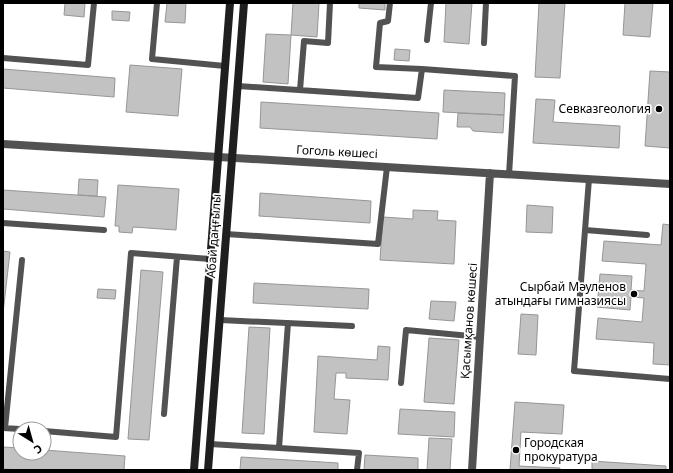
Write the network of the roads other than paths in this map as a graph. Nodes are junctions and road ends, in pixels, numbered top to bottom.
1 (94, 3) edge
2 (157, 3) edge
3 (230, 3) edge
4 (244, 3) edge
5 (330, 3) edge
6 (390, 3) edge
7 (431, 3) edge
8 (486, 3) edge
9 (427, 40) dead end
10 (484, 42) dead end
11 (3, 58) edge
12 (225, 66) junction
13 (422, 69) junction
14 (238, 86) junction
15 (300, 90) junction
16 (3, 144) edge
17 (218, 157) junction
18 (232, 158) junction
19 (387, 167) junction
20 (490, 173) junction
21 (509, 175) junction
22 (589, 180) junction
23 (670, 184) edge
24 (3, 223) edge
25 (104, 230) dead end
26 (585, 230) junction
27 (226, 234) junction
28 (647, 236) dead end
29 (177, 257) junction
30 (22, 260) dead end
31 (210, 260) junction
32 (220, 320) junction
33 (288, 323) junction
34 (352, 326) dead end
35 (481, 337) junction
36 (670, 379) edge
37 (401, 383) dead end
38 (164, 414) dead end
39 (4, 428) edge
40 (52, 432) edge
41 (210, 444) junction
42 (279, 448) junction
43 (194, 470) edge
44 (208, 470) edge
45 (357, 470) edge
46 (472, 470) edge

1 - 11 lane
2 - 12 lane
3 - 12 main road, Абай даңғылы
4 - 14 main road, Абай даңғылы
5 - 15 lane
6 - 13 lane
7 - 9 lane
8 - 10 lane
12 - 17 main road, Абай даңғылы
13 - 15 lane
13 - 21 lane
14 - 15 lane
14 - 18 main road, Абай даңғылы
16 - 17 street, Гоголь көшесі
17 - 18 street, Гоголь көшесі
17 - 31 main road, Абай даңғылы
18 - 19 street, Гоголь көшесі
18 - 27 main road, Абай даңғылы
19 - 20 street, Гоголь көшесі
19 - 27 lane
20 - 21 street, Гоголь көшесі
20 - 35 street, Қасымқанов көшесі
21 - 22 street, Гоголь көшесі
22 - 23 street, Гоголь көшесі
22 - 26 lane
24 - 25 lane
26 - 28 lane
26 - 36 lane
27 - 32 main road, Абай даңғылы
29 - 31 lane
29 - 38 lane
29 - 40 lane
30 - 39 lane
31 - 43 main road, Абай даңғылы
32 - 33 lane
32 - 41 main road, Абай даңғылы
33 - 34 lane
33 - 42 lane
35 - 37 lane
35 - 46 street, Қасымқанов көшесі
41 - 42 lane
41 - 44 main road, Абай даңғылы
42 - 45 lane

